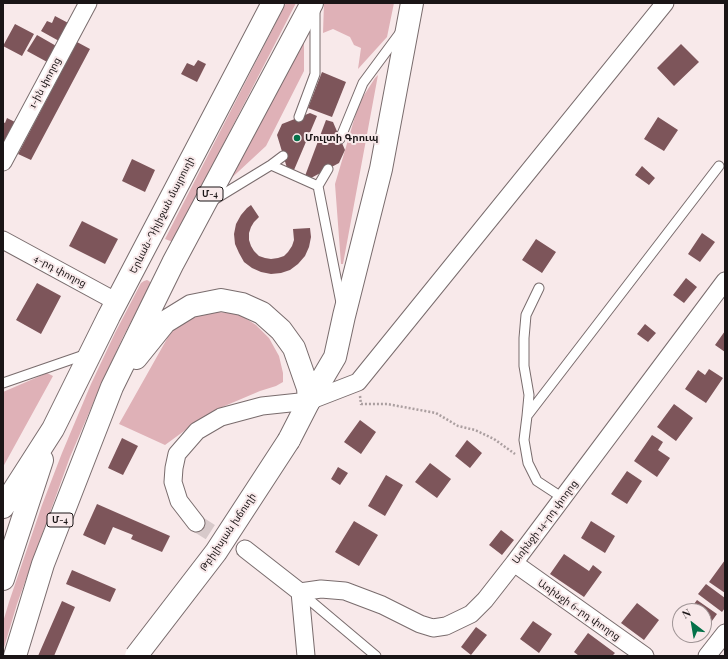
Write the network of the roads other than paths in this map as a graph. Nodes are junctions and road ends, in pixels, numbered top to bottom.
1 (88, 3) edge
2 (273, 3) edge
3 (313, 3) edge
4 (665, 3) edge
5 (410, 13) edge
6 (300, 117) dead end
7 (340, 139) dead end
8 (283, 156) dead end
9 (3, 162) edge
10 (271, 166) junction
11 (719, 166) dead end
12 (328, 169) dead end
13 (318, 186) junction
14 (203, 207) junction
15 (3, 240) edge
16 (145, 248) junction
17 (173, 263) junction
18 (725, 281) edge
19 (539, 288) dead end
20 (117, 302) junction
21 (344, 316) junction
22 (91, 352) junction
23 (3, 383) edge
24 (112, 387) junction
25 (309, 401) junction
26 (527, 416) junction
27 (53, 429) junction
28 (563, 498) junction
29 (3, 507) edge
30 (196, 523) tunnel mouth
31 (245, 549) tunnel mouth
32 (514, 563) junction
33 (3, 579) edge
34 (300, 592) junction
35 (725, 633) edge
36 (15, 656) edge
37 (136, 656) edge
38 (306, 656) edge
39 (376, 656) edge
40 (645, 656) edge
41 (707, 656) edge

1 - 9 street, 1-ին փողոց
2 - 16 main road, Երևան-Դիլիջան մայրուղի
3 - 6 lane
3 - 14 main road, Մ-4
4 - 25 street
5 - 7 lane
5 - 21 main road, Թբիլիսյան խճուղի
8 - 10 lane
10 - 13 lane
10 - 14 lane
11 - 26 lane
12 - 13 lane
13 - 21 lane
14 - 17 main road, Մ-4
15 - 20 street, 4-րդ փողոց
16 - 17 main road
16 - 20 main road, Երևան-Դիլիջան մայրուղի
17 - 24 main road, Մ-4
18 - 28 street, Առինջի 14-րդ փողոց
19 - 26 lane
20 - 22 main road, Երևան-Դիլիջան մայրուղի
21 - 25 main road, Թբիլիսյան խճուղի
22 - 23 lane
22 - 27 main road, Երևան-Դիլիջան մայրուղի
24 - 25 main road
24 - 36 main road, Մ-4
25 - 30 street
25 - 37 main road, Թբիլիսյան խճուղի, bridge
26 - 28 lane
27 - 29 main road
27 - 33 main road
28 - 32 street, Առինջի 14-րդ փողոց
31 - 34 street
32 - 34 street, Առինջի 14-րդ փողոց
32 - 40 street, Առինջի 6-րդ փողոց
34 - 38 street
34 - 39 lane
35 - 41 street

